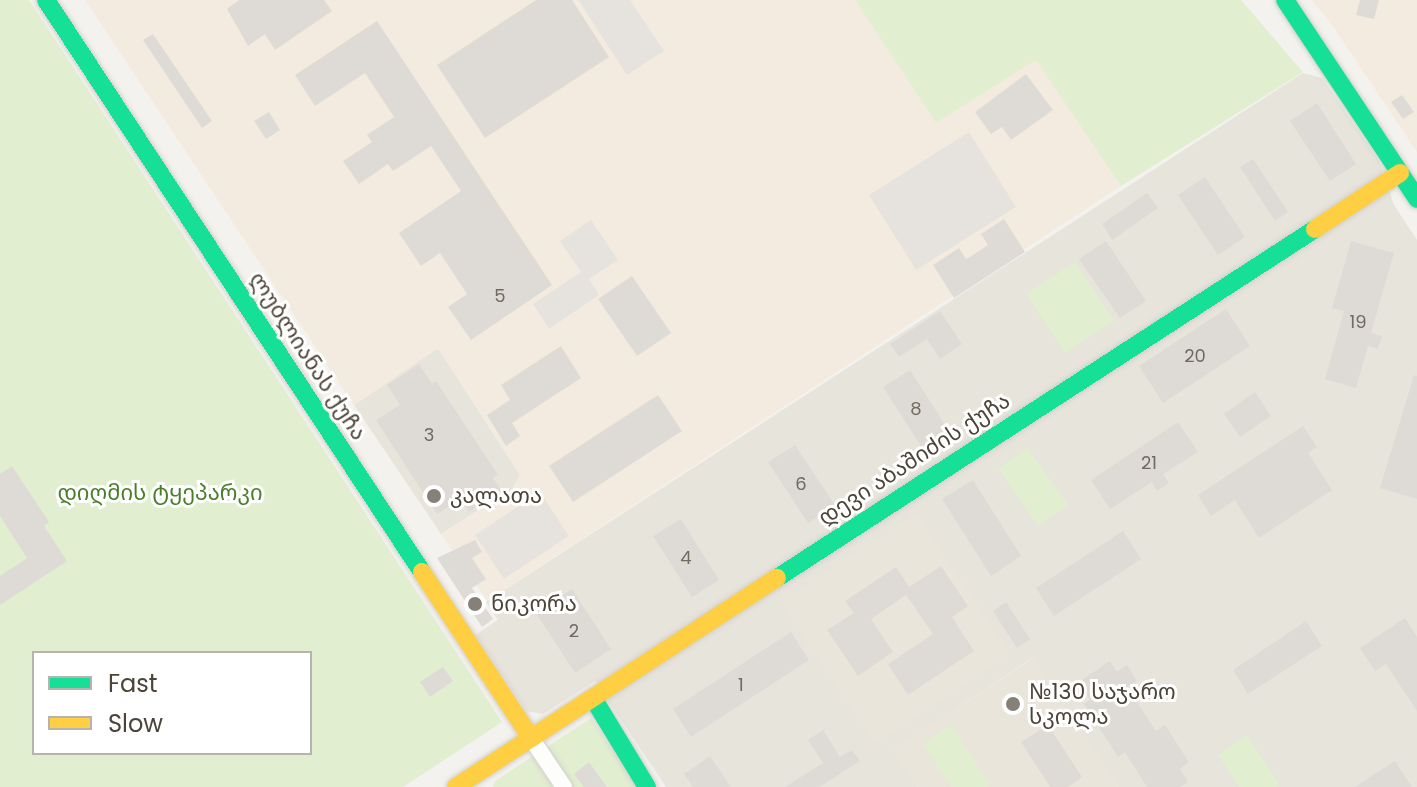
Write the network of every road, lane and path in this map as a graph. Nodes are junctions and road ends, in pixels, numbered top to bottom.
1 (46, 0) edge
2 (1285, 0) edge
3 (1400, 173) junction
4 (1417, 199) edge
5 (593, 698) junction
6 (531, 738) junction
7 (480, 780) edge
8 (456, 787) edge
9 (564, 787) edge
10 (647, 787) edge

1 - 6 street, ლუბლიანას ქუჩა
2 - 3 street
3 - 4 street
3 - 5 street, დევი აბაშიძის ქუჩა
5 - 6 street, დევი აბაშიძის ქუჩა
5 - 10 street
6 - 7 street, დევი აბაშიძის ქუჩა
6 - 9 street
7 - 8 street, დევი აბაშიძის ქუჩა

